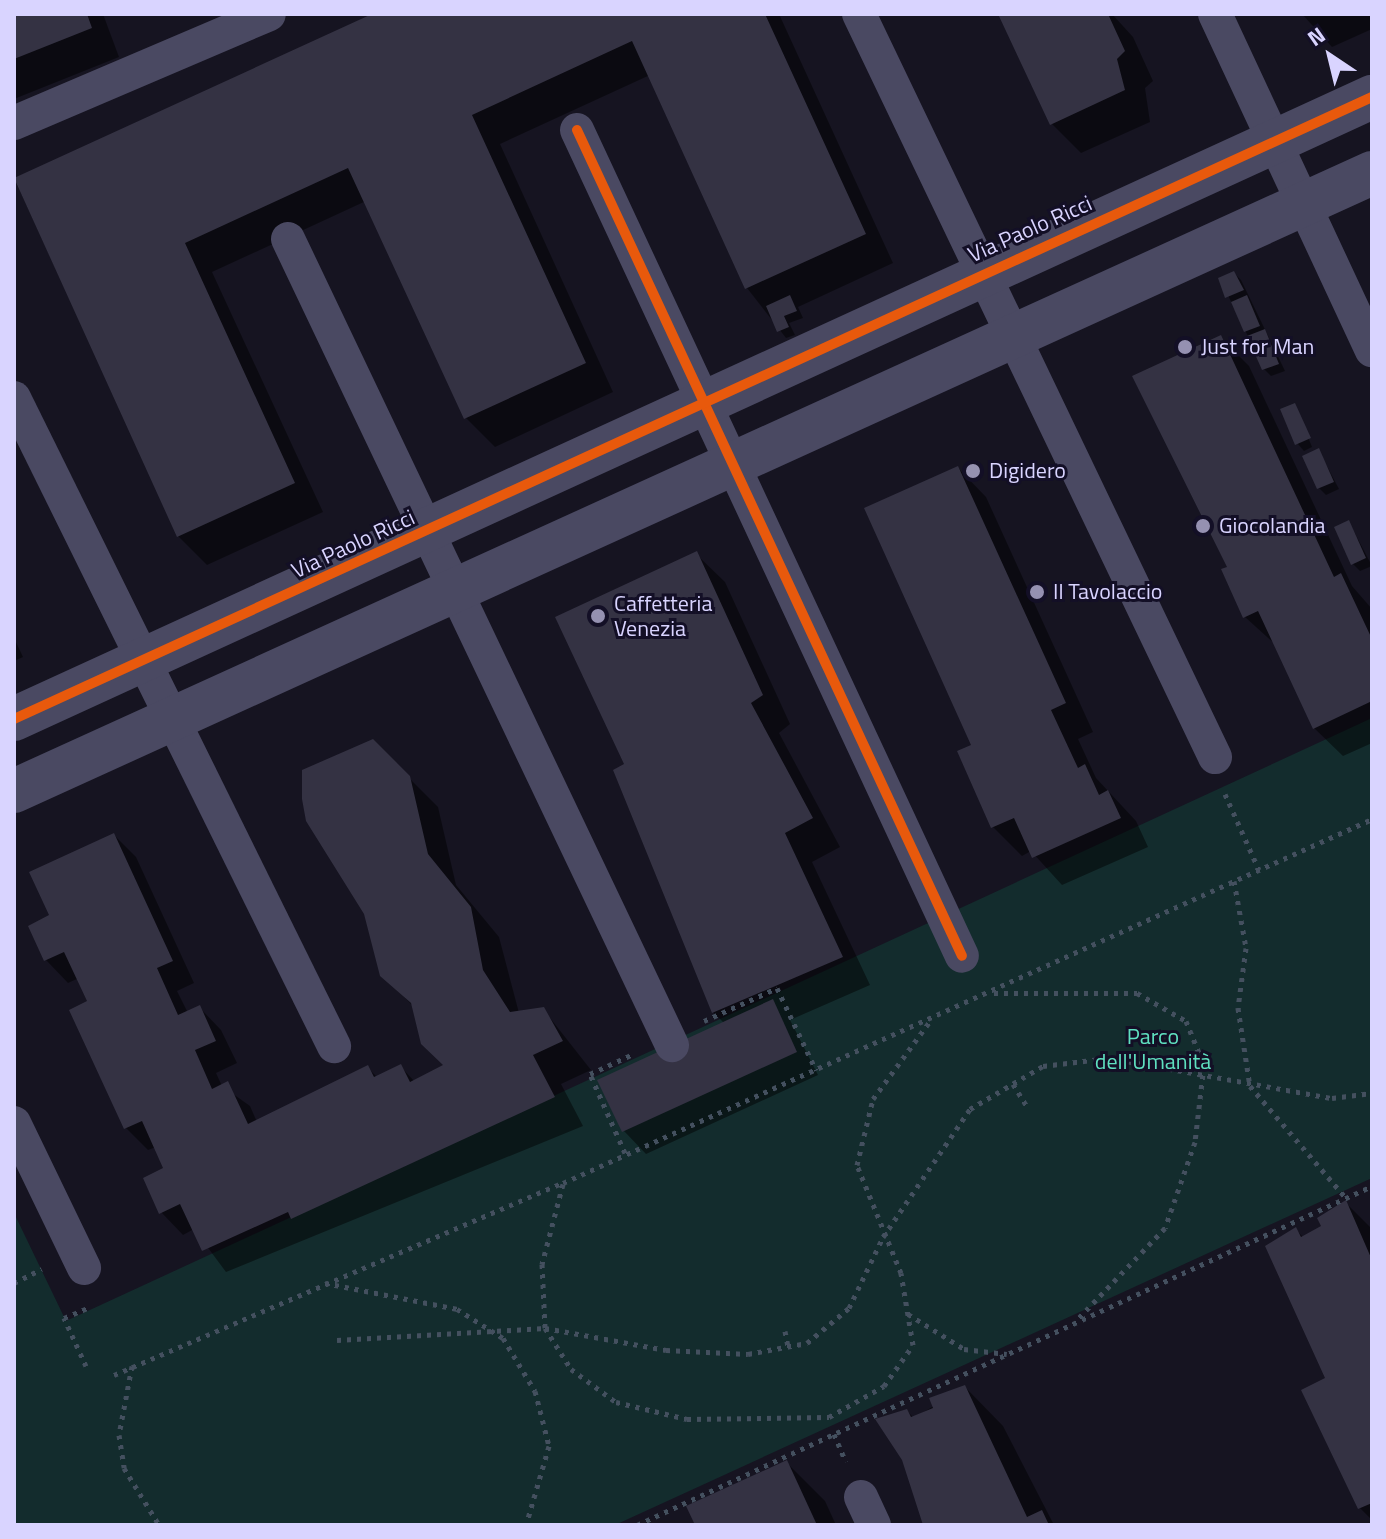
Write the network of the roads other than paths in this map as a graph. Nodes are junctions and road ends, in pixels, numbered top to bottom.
1 (269, 14) edge
2 (859, 14) edge
3 (1215, 14) edge
4 (1372, 97) edge
5 (14, 123) edge
6 (577, 130) dead end
7 (1276, 140) junction
8 (1372, 173) edge
9 (1307, 203) junction
10 (288, 239) dead end
11 (983, 273) junction
12 (1016, 336) junction
13 (1372, 350) edge
14 (14, 398) edge
15 (707, 402) junction
16 (735, 468) junction
17 (425, 532) junction
18 (453, 596) junction
19 (147, 663) junction
20 (14, 719) edge
21 (177, 722) junction
22 (1215, 757) road end
23 (14, 791) edge
24 (962, 956) dead end
25 (672, 1045) dead end
26 (334, 1046) dead end
27 (14, 1123) edge
28 (84, 1268) dead end

1 - 5 street
2 - 11 street, Via Paolo Ricci
3 - 7 street
4 - 7 street, Via Paolo Ricci
6 - 15 street
7 - 9 street
7 - 11 street, Via Paolo Ricci
8 - 9 street
9 - 12 street
9 - 13 street
10 - 17 street, Via Paolo Ricci
11 - 12 street, Via Paolo Ricci
11 - 15 street, Via Paolo Ricci
12 - 16 street
12 - 22 street, Via Paolo Ricci
14 - 19 street
15 - 16 street
15 - 17 street, Via Paolo Ricci
16 - 18 street
16 - 24 street
17 - 18 street, Via Paolo Ricci
17 - 19 street, Via Paolo Ricci
18 - 21 street
18 - 25 street, Via Paolo Ricci
19 - 20 street, Via Paolo Ricci
19 - 21 street
21 - 23 street
21 - 26 street
27 - 28 street

